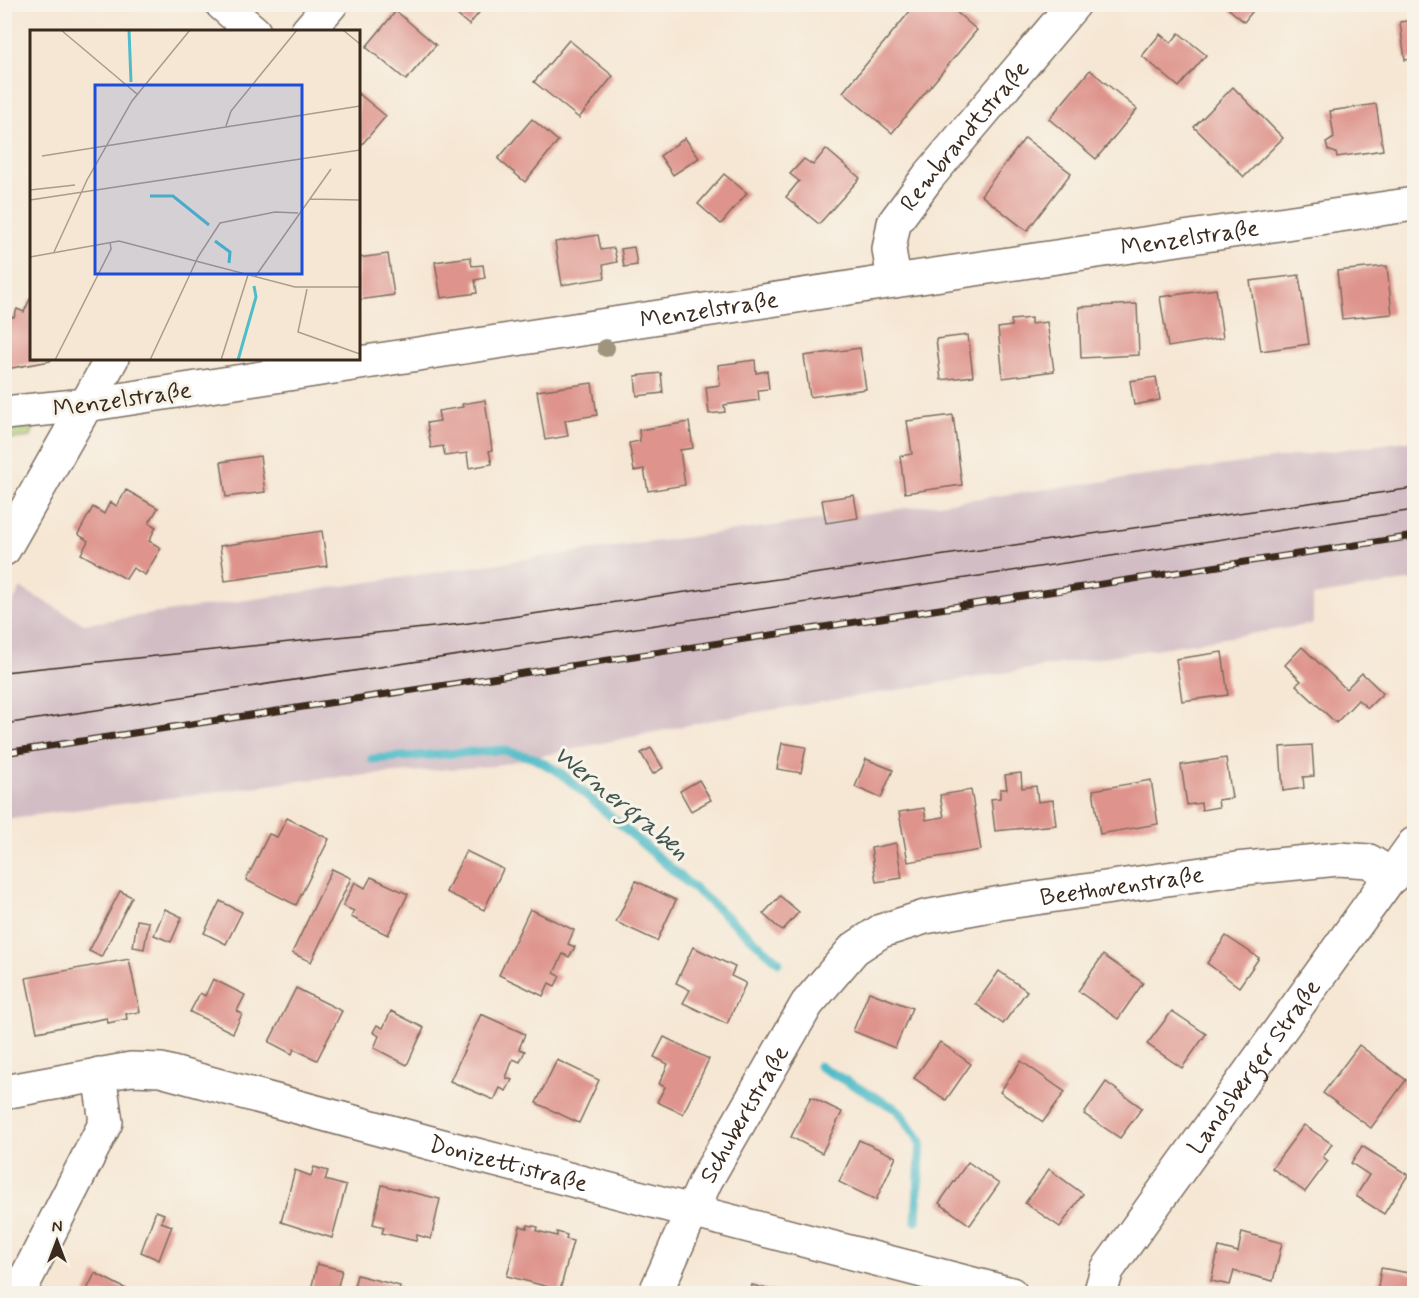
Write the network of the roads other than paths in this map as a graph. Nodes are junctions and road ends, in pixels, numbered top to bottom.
1 (222, 4) edge
2 (331, 4) edge
3 (1074, 4) edge
4 (252, 30) edge
5 (310, 30) edge
6 (1414, 204) edge
7 (894, 281) junction
8 (111, 360) edge
9 (86, 405) junction
10 (4, 413) edge
11 (4, 549) edge
12 (1414, 844) edge
13 (1393, 876) junction
14 (854, 949) joint
15 (99, 1074) junction
16 (4, 1092) edge
17 (692, 1210) junction
18 (18, 1293) edge
19 (655, 1293) edge
20 (1011, 1293) edge
21 (1100, 1293) edge

1 - 4 street
2 - 5 street
3 - 7 street, Rembrandtstraße
6 - 7 street, Menzelstraße
7 - 9 street, Menzelstraße
8 - 9 street
9 - 10 street, Menzelstraße
9 - 11 street
12 - 13 street, Landsberger Straße
13 - 14 street, Beethovenstraße
13 - 21 street, Landsberger Straße
14 - 17 street, Schubertstraße
15 - 16 street, Donizettistraße
15 - 17 street, Donizettistraße
15 - 18 street
17 - 19 street, Schubertstraße
17 - 20 street, Donizettistraße

